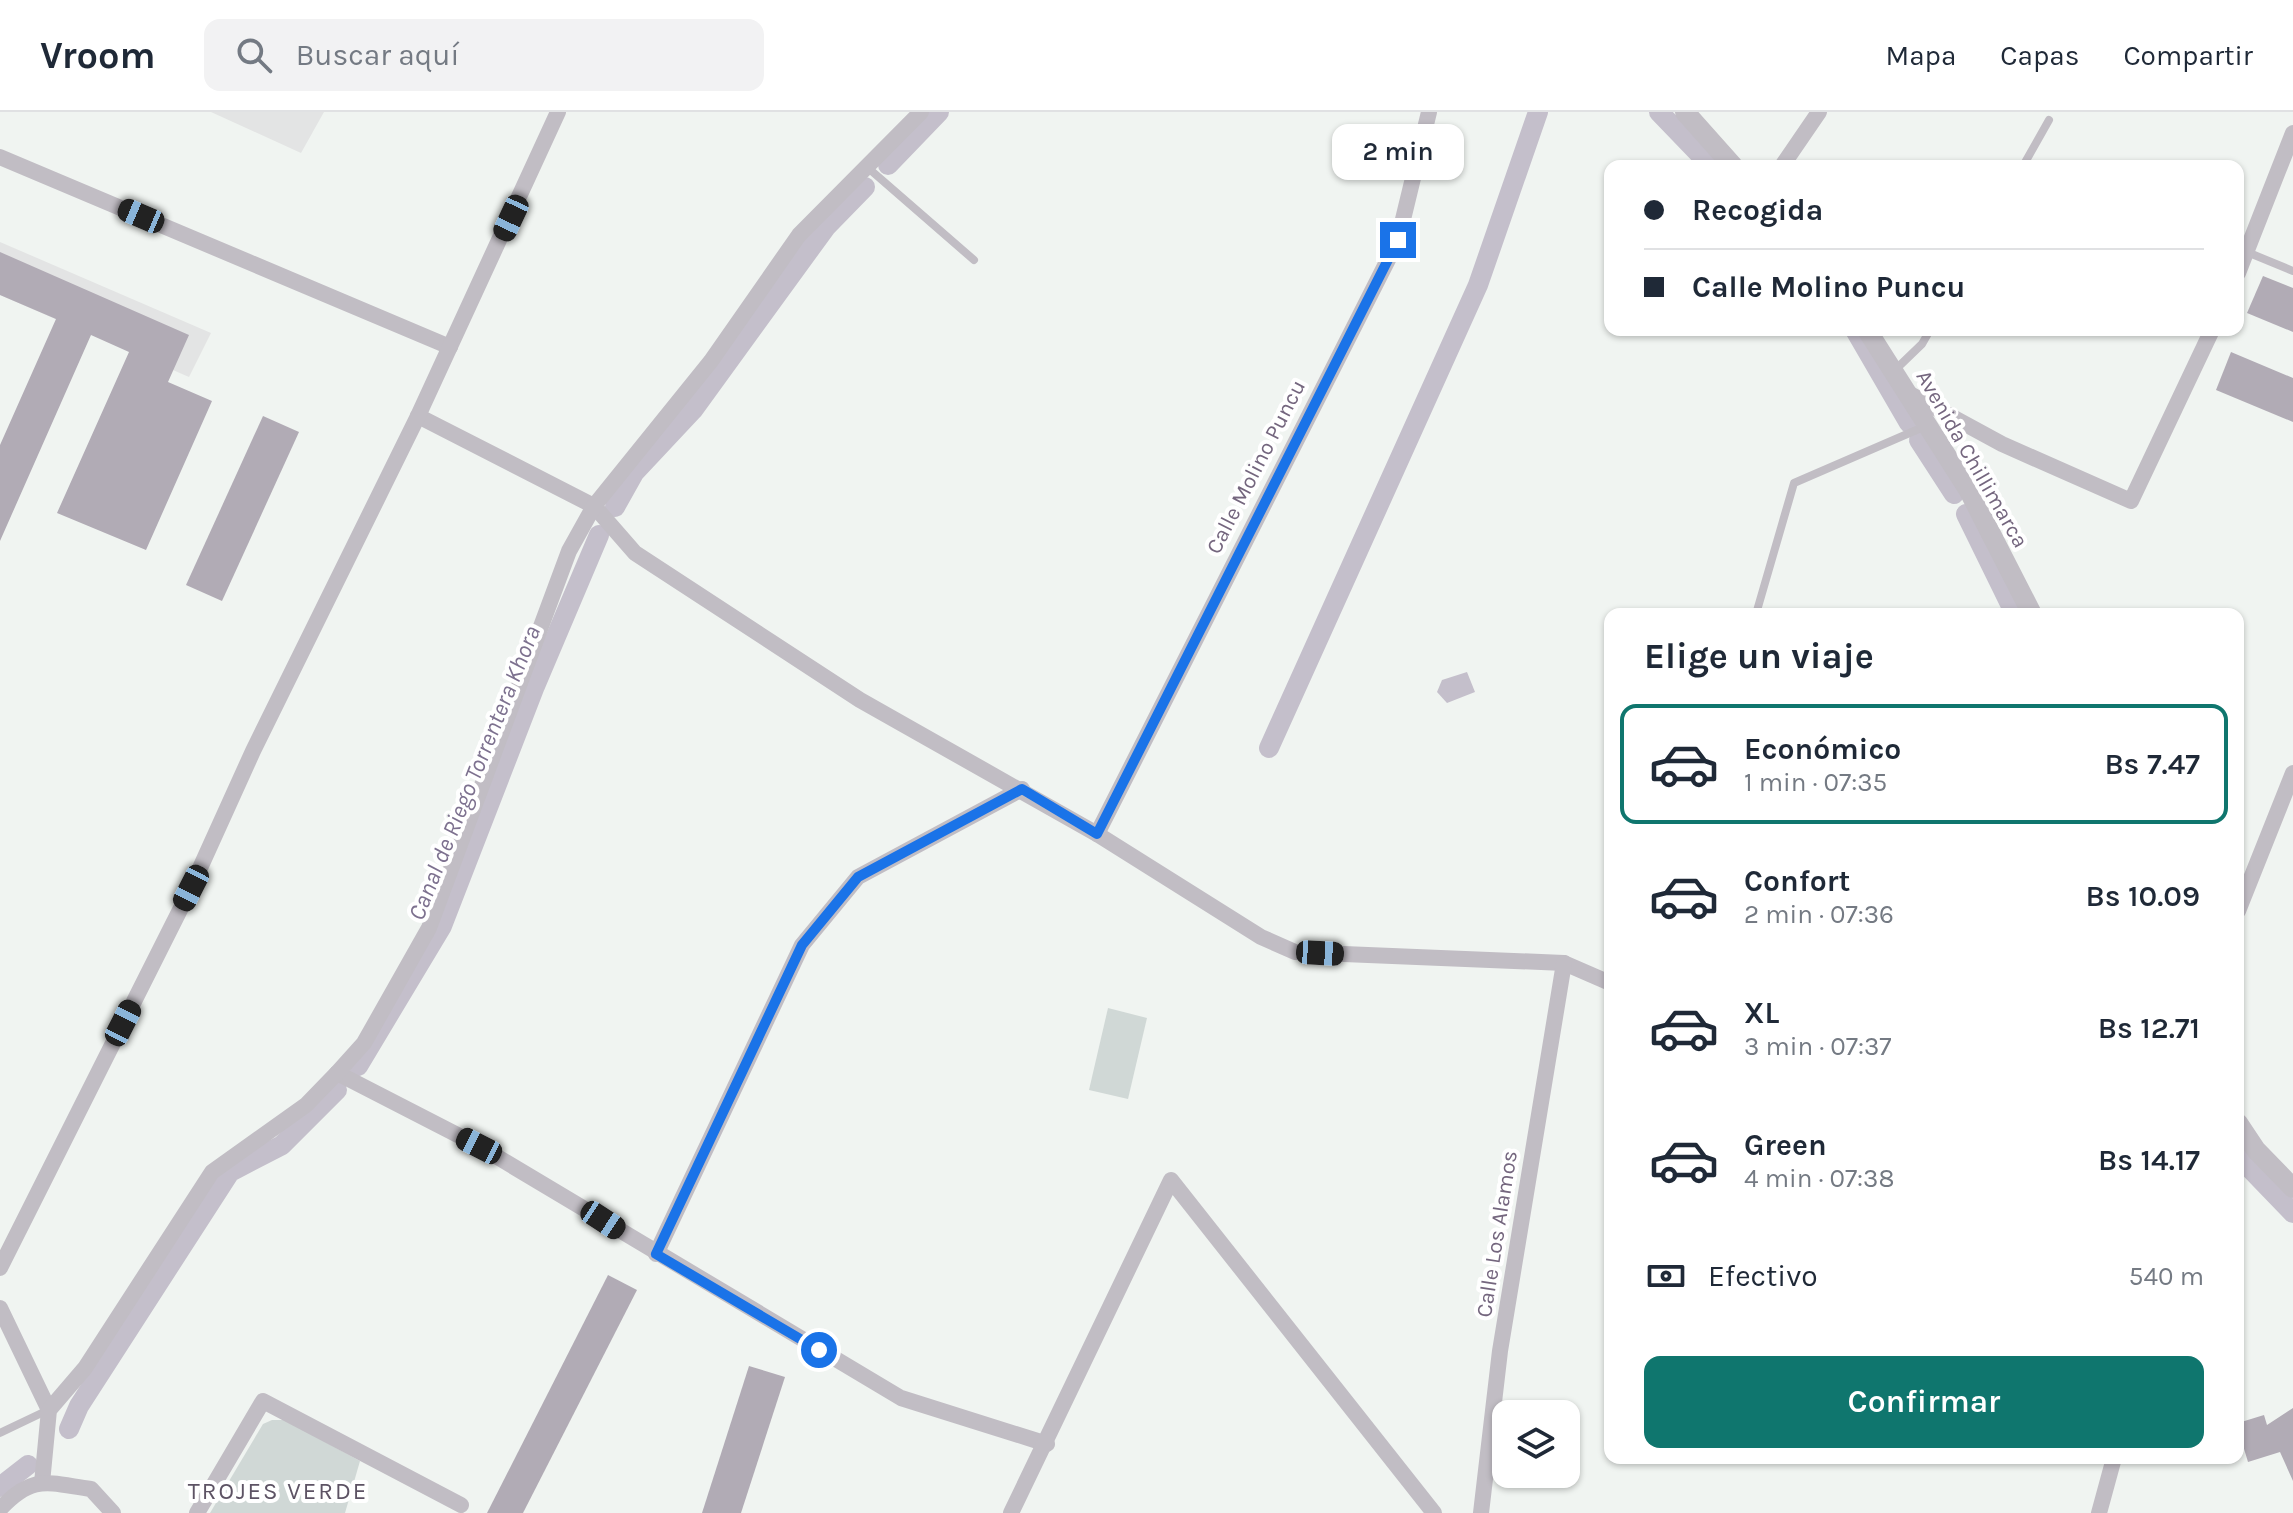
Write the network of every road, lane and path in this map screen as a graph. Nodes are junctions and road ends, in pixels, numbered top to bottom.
1 (558, 112) edge
2 (921, 112) edge
3 (1429, 112) edge
4 (1685, 112) edge
5 (1819, 112) edge
6 (2049, 120) dead end
7 (2293, 133) edge
8 (0, 157) edge
9 (1728, 160) edge
10 (1786, 160) edge
11 (2026, 160) edge
12 (867, 167) junction
13 (2247, 252) junction
14 (2244, 259) edge
15 (974, 260) dead end
16 (2293, 271) edge
17 (1871, 336) edge
18 (1927, 336) edge
19 (2209, 336) edge
20 (450, 347) junction
21 (1893, 371) junction
22 (1910, 394) junction
23 (418, 416) junction
24 (1929, 425) junction
25 (594, 506) junction
26 (1758, 608) edge
27 (2029, 608) edge
28 (2293, 773) edge
29 (1022, 789) junction
30 (1097, 834) junction
31 (2244, 896) edge
32 (1564, 963) junction
33 (1604, 980) edge
34 (337, 1073) junction
35 (2244, 1132) edge
36 (2293, 1188) edge
37 (656, 1254) junction
38 (0, 1268) edge
39 (0, 1308) edge
40 (49, 1410) junction
41 (0, 1433) edge
42 (1047, 1444) junction
43 (2112, 1464) edge
44 (42, 1483) junction
45 (461, 1505) dead end
46 (0, 1509) edge
47 (113, 1513) edge
48 (197, 1513) edge
49 (1011, 1513) edge
50 (1434, 1513) edge
51 (1481, 1513) edge
52 (2099, 1513) edge

1 - 20 street
2 - 12 street
3 - 30 street, Calle Molino Puncu
4 - 9 street
5 - 10 street
6 - 11 lane
7 - 13 street
8 - 20 street
12 - 15 lane
12 - 25 street
13 - 14 street
13 - 16 lane
17 - 21 street, Avenida Chillimarca
18 - 21 lane
19 - 22 street
20 - 23 street
21 - 22 street, Avenida Chillimarca
22 - 24 street, Avenida Chillimarca
23 - 25 street
23 - 38 street
24 - 26 lane
24 - 27 street, Avenida Chillimarca
25 - 29 street
25 - 34 street
28 - 31 street
29 - 30 street
29 - 37 street
30 - 32 street
32 - 33 street
32 - 51 street, Calle Los Alamos
34 - 37 street
34 - 40 street
35 - 36 street
37 - 42 street
39 - 40 street
40 - 41 lane
40 - 44 street
42 - 49 street
42 - 50 street
43 - 52 street
44 - 46 street
44 - 47 street
45 - 48 street

